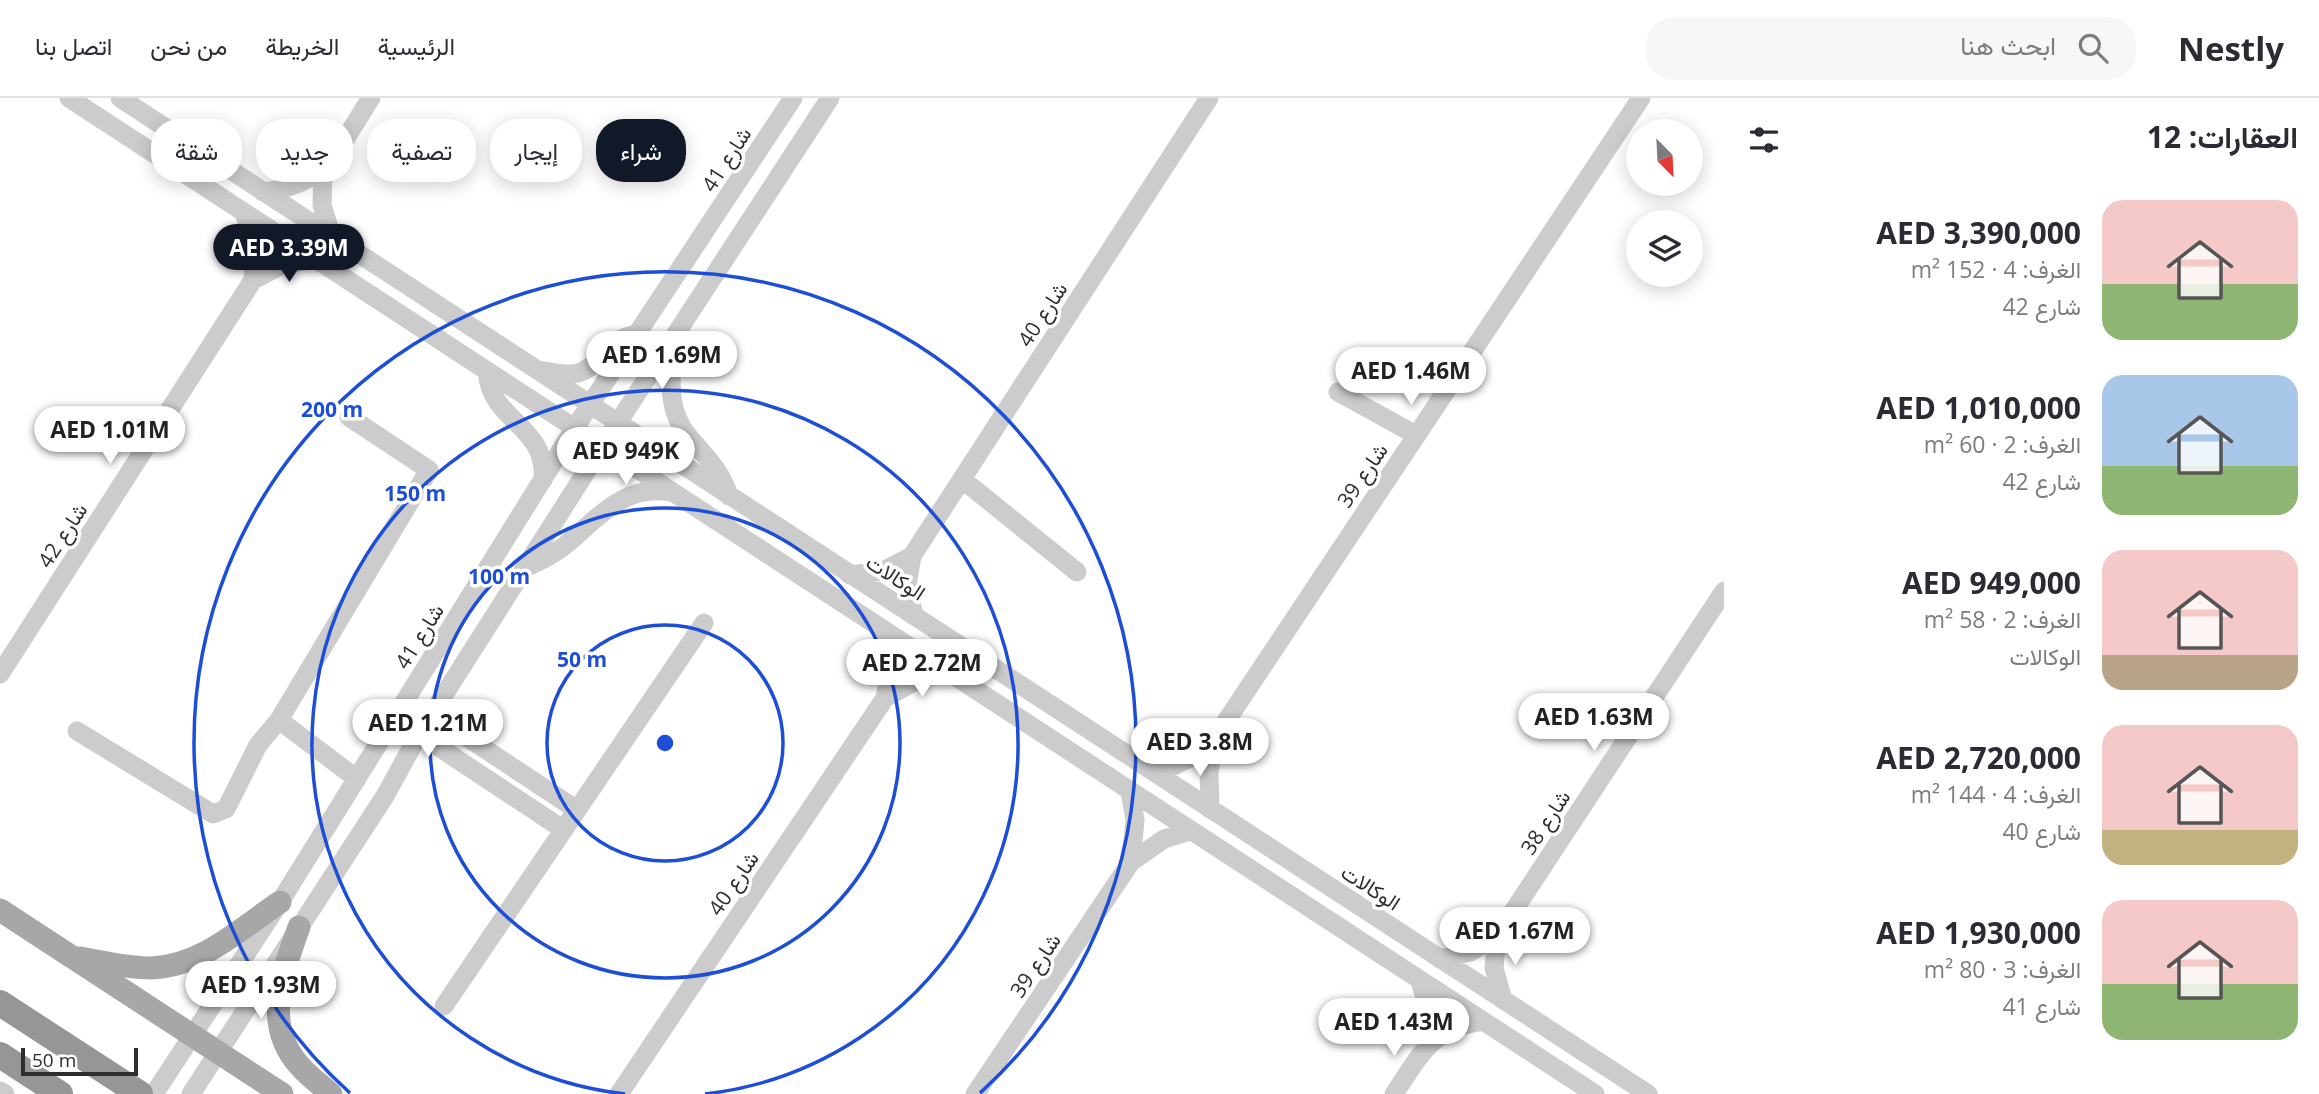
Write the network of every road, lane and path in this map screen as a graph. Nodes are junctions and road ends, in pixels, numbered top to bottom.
1 (69, 98) edge
2 (120, 98) edge
3 (370, 98) edge
4 (793, 98) edge
5 (830, 98) edge
6 (1209, 98) edge
7 (1641, 98) edge
8 (353, 124) edge
9 (302, 182) edge
10 (322, 182) edge
11 (263, 192) junction
12 (244, 213) junction
13 (332, 237) junction
14 (314, 259) junction
15 (253, 280) junction
16 (636, 335) junction
17 (674, 337) junction
18 (535, 370) junction
19 (487, 372) junction
20 (1338, 392) dead end
21 (590, 405) junction
22 (349, 417) dead end
23 (617, 424) junction
24 (574, 429) junction
25 (1416, 435) junction
26 (602, 447) junction
27 (542, 480) junction
28 (963, 480) junction
29 (672, 493) junction
30 (729, 496) junction
31 (912, 555) junction
32 (524, 568) junction
33 (1077, 572) dead end
34 (850, 575) junction
35 (1724, 592) edge
36 (914, 616) junction
37 (705, 623) dead end
38 (885, 632) junction
39 (948, 673) junction
40 (0, 674) edge
41 (885, 698) junction
42 (432, 714) junction
43 (279, 720) junction
44 (77, 731) dead end
45 (419, 734) junction
46 (1215, 738) junction
47 (1157, 774) junction
48 (357, 779) junction
49 (544, 788) junction
50 (1130, 792) junction
51 (530, 807) junction
52 (1210, 809) junction
53 (578, 810) junction
54 (564, 830) junction
55 (1190, 831) junction
56 (1131, 862) junction
57 (280, 902) junction
58 (0, 910) edge
59 (0, 920) edge
60 (299, 928) junction
61 (36, 936) junction
62 (1497, 936) junction
63 (70, 957) junction
64 (1440, 959) junction
65 (1420, 981) junction
66 (1503, 1000) junction
67 (0, 1003) edge
68 (444, 1006) dead end
69 (1483, 1021) junction
70 (192, 1036) junction
71 (1427, 1044) junction
72 (217, 1052) junction
73 (0, 1055) edge
74 (0, 1091) edge
75 (5, 1094) edge
76 (60, 1094) edge
77 (140, 1094) edge
78 (154, 1094) edge
79 (191, 1094) edge
80 (282, 1094) edge
81 (331, 1094) edge
82 (619, 1094) edge
83 (975, 1094) edge
84 (1394, 1094) edge
85 (1595, 1094) edge
86 (1648, 1094) edge

1 - 12 street
2 - 11 street, الوكالات
3 - 8 street
4 - 16 street, شارع 41
5 - 17 street
6 - 28 street, شارع 40
7 - 25 street, شارع 39
9 - 11 street
10 - 13 street
11 - 13 street, الوكالات
12 - 14 street
12 - 15 street, شارع 42
13 - 18 street, الوكالات
14 - 15 street
14 - 19 street
15 - 40 street, شارع 42
16 - 18 street
16 - 21 street, شارع 41
17 - 23 street
17 - 30 street
18 - 21 street, الوكالات
19 - 24 street
19 - 27 street
20 - 25 street
21 - 23 street, الوكالات
21 - 24 street, شارع 41
22 - 43 street
23 - 26 street
23 - 30 street, الوكالات
24 - 26 street
24 - 27 street, شارع 41
25 - 46 street, شارع 39
26 - 29 street
26 - 32 street
27 - 48 street, شارع 41
28 - 31 street, شارع 40
28 - 33 street
29 - 32 street
29 - 38 street
30 - 34 street, الوكالات
31 - 34 street, شارع 40
31 - 36 street, شارع 40
32 - 42 street
34 - 36 street, الوكالات
35 - 62 street, شارع 38
36 - 47 street, الوكالات
37 - 53 street
38 - 39 street
38 - 41 street, شارع 40
39 - 41 street, شارع 40
39 - 50 street
41 - 82 street, شارع 40
42 - 45 street
42 - 49 street
43 - 44 street
43 - 48 street
45 - 51 street
45 - 60 street
46 - 47 street, شارع 39
46 - 52 street, شارع 39
47 - 52 street, الوكالات
48 - 57 street, شارع 41
49 - 51 street
49 - 53 street
50 - 55 street
50 - 56 street, شارع 39
51 - 54 street
52 - 64 street, الوكالات
53 - 54 street
54 - 68 street
55 - 56 street, شارع 39
55 - 65 street
56 - 83 street, شارع 39
57 - 63 main road
57 - 70 street, شارع 41
58 - 61 main road
59 - 61 street
60 - 72 street
60 - 81 main road
61 - 63 main road
62 - 64 street, شارع 38
62 - 66 street, شارع 38
63 - 70 main road
64 - 66 street, الوكالات
65 - 69 street
65 - 71 street
66 - 86 street, الوكالات
67 - 77 highway
69 - 71 street
69 - 85 street
70 - 72 main road
70 - 78 street, شارع 41
71 - 84 street
72 - 79 street
72 - 80 main road
73 - 76 highway
74 - 75 street

